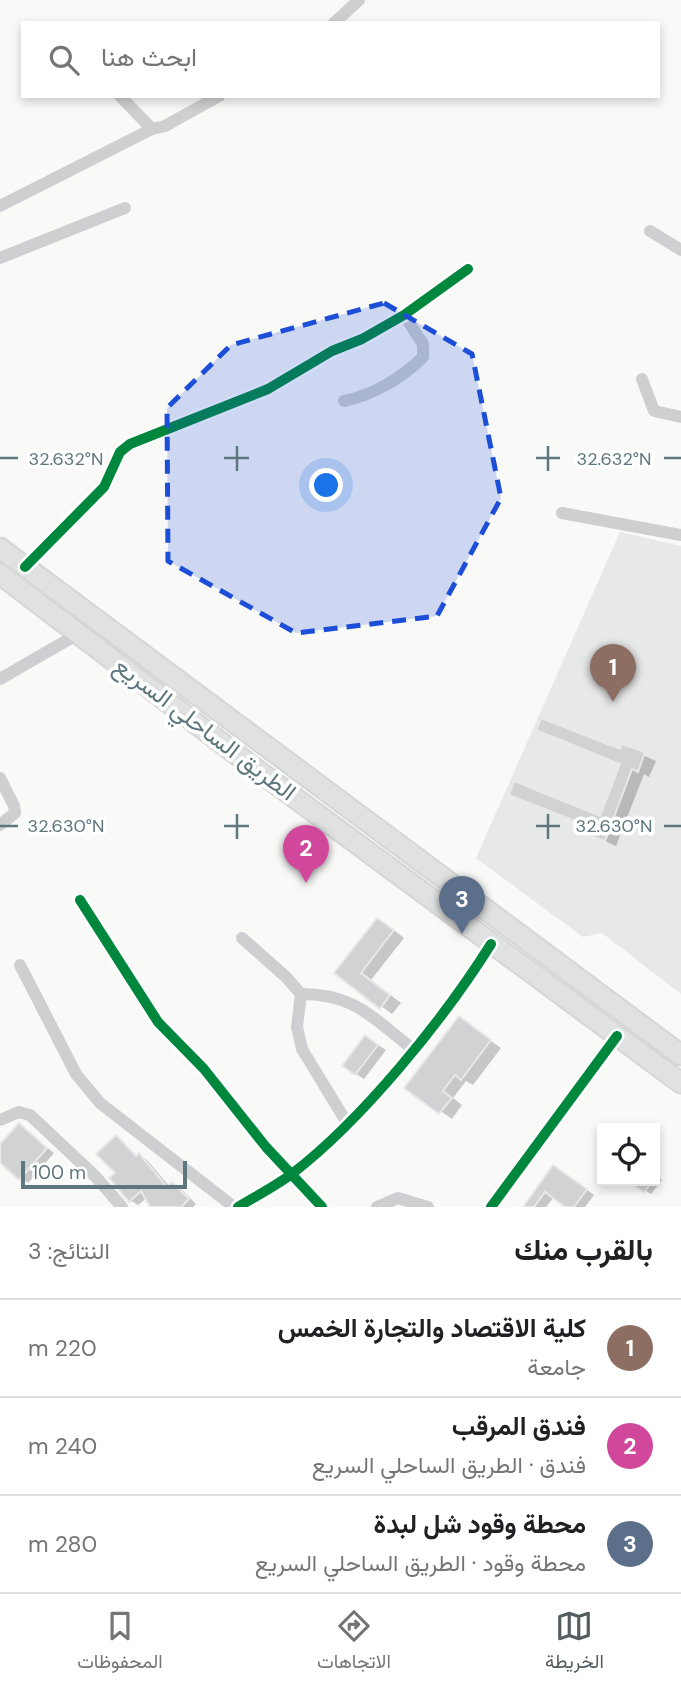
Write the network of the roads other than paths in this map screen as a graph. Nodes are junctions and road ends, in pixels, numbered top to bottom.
1 (359, 0) edge
2 (336, 21) edge
3 (122, 98) edge
4 (215, 98) edge
5 (152, 129) junction
6 (0, 206) edge
7 (125, 208) dead end
8 (650, 231) dead end
9 (681, 250) edge
10 (0, 258) edge
11 (468, 269) dead end
12 (404, 315) junction
13 (642, 380) dead end
14 (344, 401) dead end
15 (681, 417) edge
16 (562, 513) dead end
17 (681, 535) edge
18 (0, 548) edge
19 (25, 567) junction
20 (0, 574) edge
21 (78, 634) junction
22 (0, 679) edge
23 (0, 778) edge
24 (0, 825) edge
25 (80, 900) dead end
26 (242, 938) dead end
27 (491, 944) junction
28 (20, 965) dead end
29 (301, 995) junction
30 (617, 1036) junction
31 (413, 1049) junction
32 (681, 1055) edge
33 (681, 1083) edge
34 (0, 1120) edge
35 (347, 1123) junction
36 (293, 1173) junction
37 (122, 1207) edge
38 (236, 1207) edge
39 (322, 1207) edge
40 (377, 1207) edge
41 (428, 1207) edge
42 (491, 1207) edge

1 - 2 street
3 - 5 street
4 - 5 street
5 - 6 street
7 - 10 street
8 - 9 street
11 - 12 street
12 - 14 street
12 - 19 street
13 - 15 street
16 - 17 street
18 - 19 highway, الطريق الساحلي السريع
19 - 32 highway, الطريق الساحلي السريع
20 - 21 highway, الطريق الساحلي السريع
21 - 22 street
21 - 27 highway, الطريق الساحلي السريع
23 - 24 street
25 - 36 street
26 - 29 street
27 - 30 highway, الطريق الساحلي السريع
27 - 31 street
28 - 38 street
29 - 31 street
29 - 35 street
30 - 33 highway, الطريق الساحلي السريع
30 - 42 street
31 - 35 street
34 - 37 street
35 - 36 street
36 - 38 street
36 - 39 street
40 - 41 street

